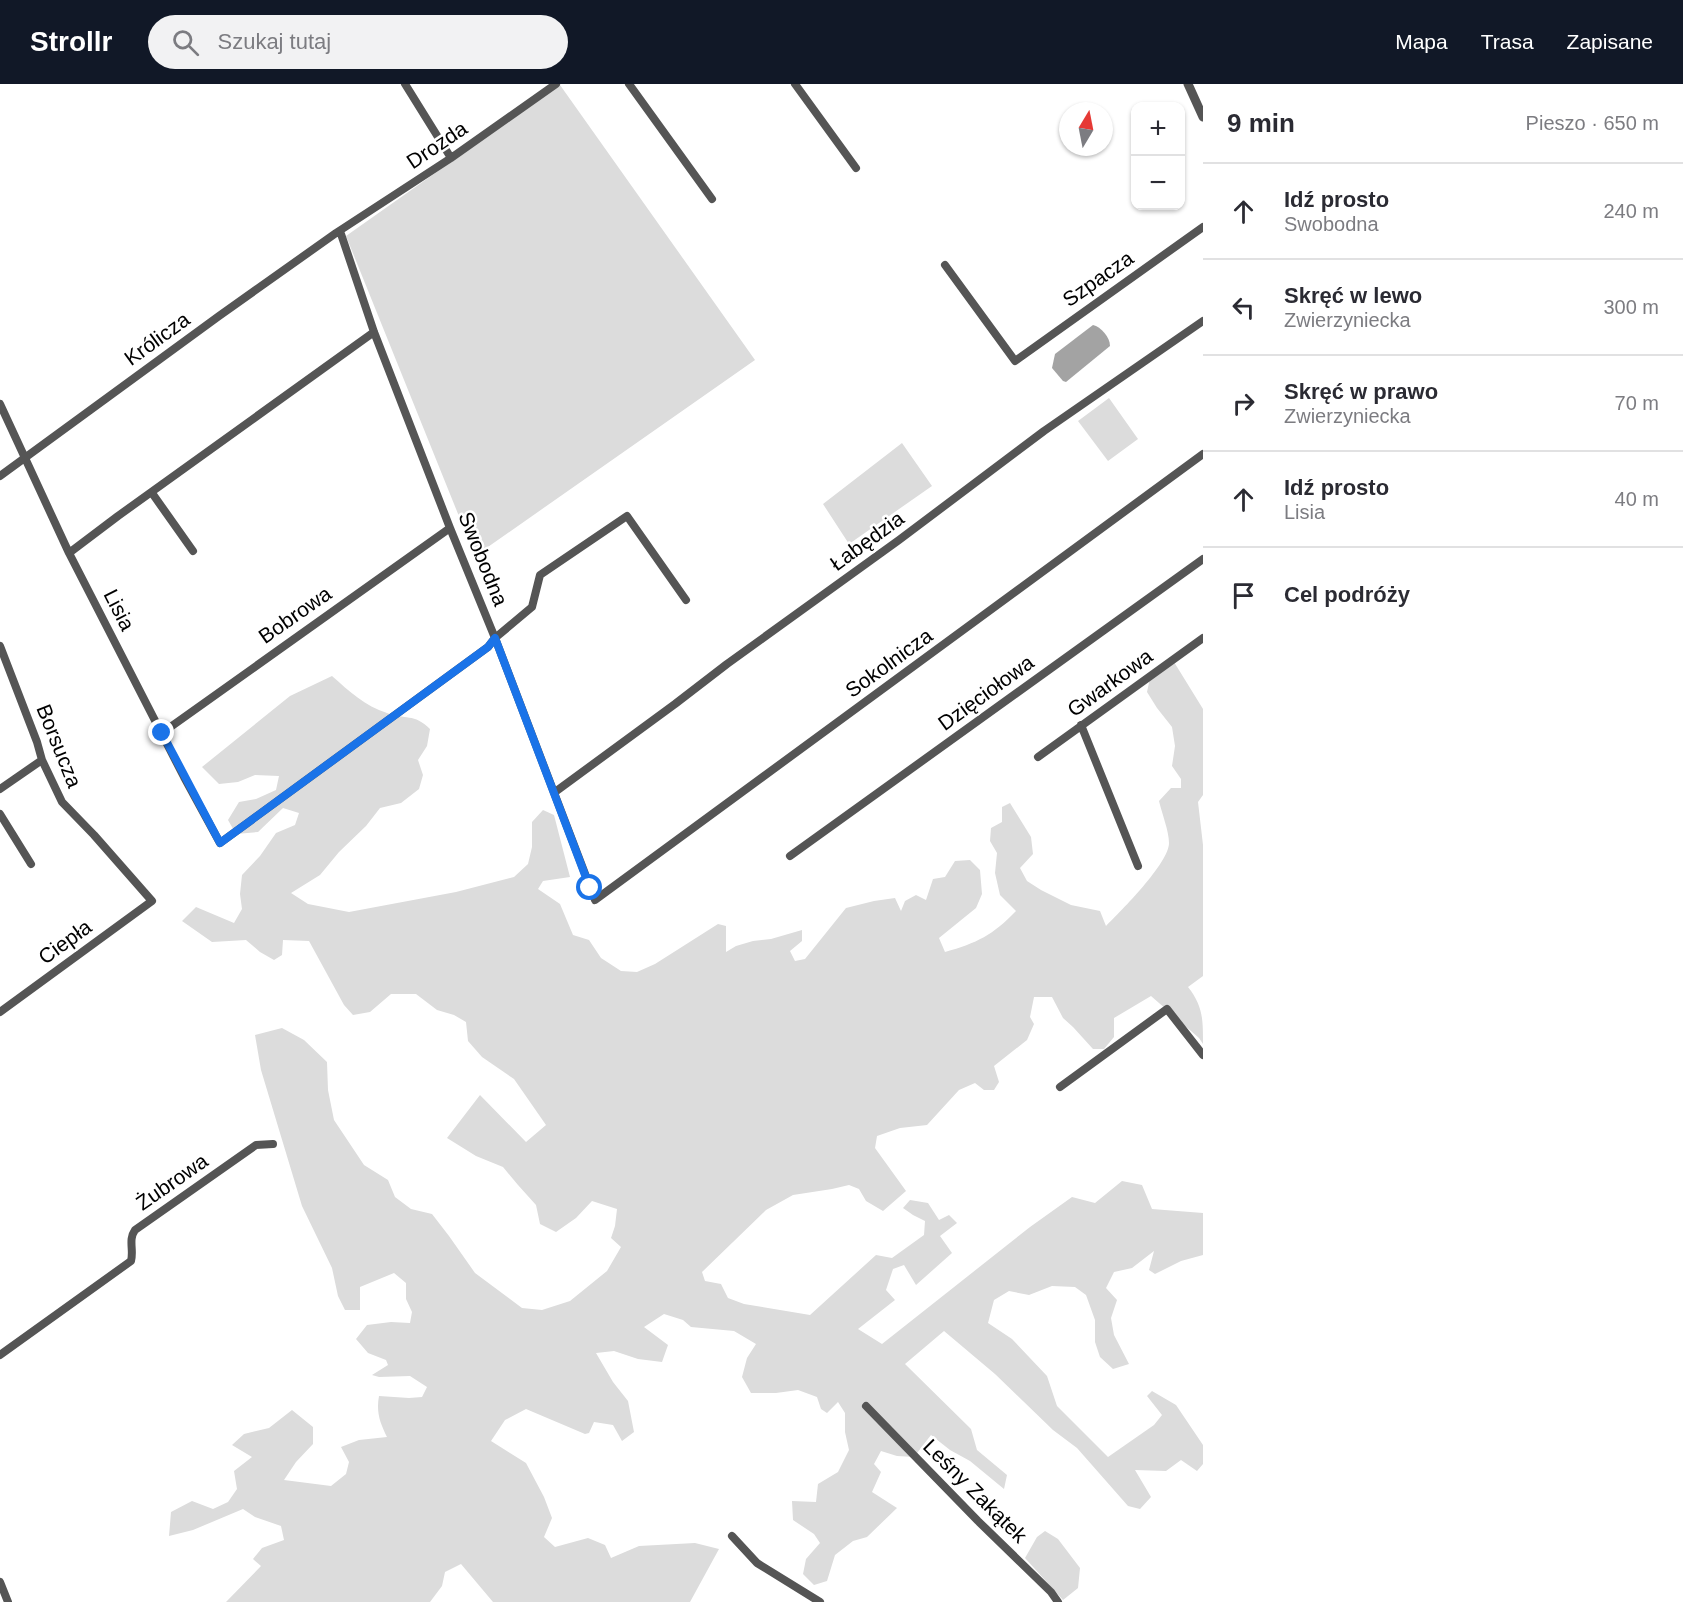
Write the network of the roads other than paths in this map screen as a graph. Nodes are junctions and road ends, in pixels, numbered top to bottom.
1 (405, 84) edge
2 (556, 84) edge
3 (629, 84) edge
4 (795, 84) edge
5 (1188, 84) edge
6 (1203, 117) edge
7 (452, 158) junction
8 (856, 168) dead end
9 (712, 199) dead end
10 (1203, 227) edge
11 (338, 232) junction
12 (945, 265) dead end
13 (1203, 321) edge
14 (374, 332) junction
15 (0, 404) edge
16 (1203, 454) edge
17 (25, 458) junction
18 (0, 476) edge
19 (152, 493) junction
20 (450, 528) junction
21 (193, 551) dead end
22 (69, 553) junction
23 (1203, 559) edge
24 (686, 600) dead end
25 (495, 638) junction
26 (1203, 638) edge
27 (0, 646) edge
28 (1081, 725) junction
29 (162, 733) junction
30 (1038, 757) dead end
31 (42, 760) junction
32 (0, 789) edge
33 (555, 792) junction
34 (0, 814) edge
35 (790, 856) dead end
36 (31, 864) dead end
37 (1138, 866) dead end
38 (595, 900) joint
39 (152, 901) joint
40 (0, 1012) edge
41 (1203, 1055) edge
42 (1060, 1087) dead end
43 (273, 1143) dead end
44 (0, 1355) edge
45 (866, 1406) dead end
46 (732, 1536) dead end
47 (0, 1582) edge
48 (8, 1602) edge
49 (820, 1602) edge
50 (1058, 1602) edge

1 - 7 street
2 - 7 street, Drozda
3 - 9 street
4 - 8 street
5 - 6 street
7 - 11 street, Drozda
10 - 12 street, Szpacza
11 - 14 street, Swobodna
11 - 17 street, Królicza
13 - 33 street, Łabędzia
14 - 19 street
14 - 20 street, Swobodna
15 - 17 street, Lisia
16 - 38 street, Sokolnicza
17 - 18 street, Królicza
17 - 22 street, Lisia
19 - 21 street
19 - 22 street
20 - 25 street, Swobodna
20 - 29 street, Bobrowa
22 - 29 street, Lisia
23 - 35 street, Dzięciołowa
24 - 25 street
25 - 29 street, Lisia
25 - 33 street, Swobodna
26 - 28 street, Gwarkowa
27 - 31 street, Borsucza
28 - 30 street, Gwarkowa
28 - 37 street
31 - 32 street
31 - 39 street, Borsucza
33 - 38 street, Swobodna
34 - 36 street
39 - 40 street, Ciepła
41 - 42 street
43 - 44 street, Żubrowa
45 - 50 street, Leśny Zakątek
46 - 49 street
47 - 48 street

